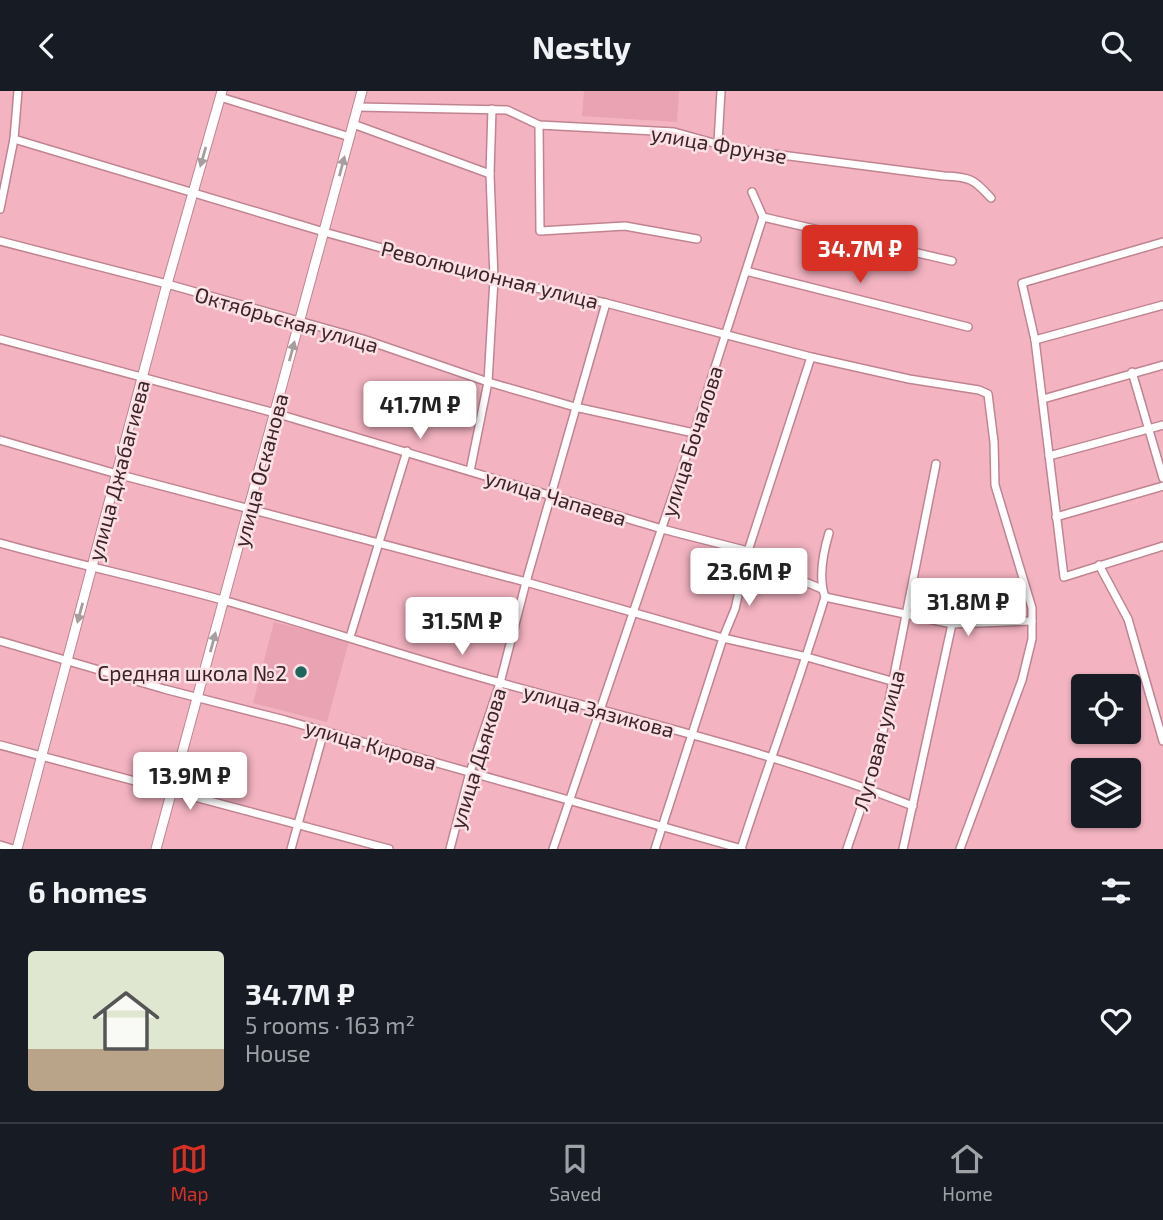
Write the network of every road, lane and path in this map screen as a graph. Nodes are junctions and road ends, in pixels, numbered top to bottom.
1 (18, 91) edge
2 (362, 91) edge
3 (722, 91) edge
4 (221, 94) edge
5 (357, 107) junction
6 (492, 109) junction
7 (353, 124) junction
8 (539, 125) junction
9 (349, 137) junction
10 (13, 139) junction
11 (718, 143) junction
12 (490, 174) junction
13 (193, 192) junction
14 (752, 192) dead end
15 (991, 198) dead end
16 (0, 209) edge
17 (763, 217) junction
18 (324, 232) junction
19 (697, 239) dead end
20 (0, 241) edge
21 (1163, 242) edge
22 (952, 261) dead end
23 (746, 271) junction
24 (494, 279) junction
25 (167, 284) junction
26 (606, 303) junction
27 (1163, 305) edge
28 (300, 322) junction
29 (968, 327) dead end
30 (726, 334) junction
31 (0, 339) edge
32 (1035, 340) junction
33 (811, 356) junction
34 (1163, 365) edge
35 (1132, 372) junction
36 (142, 379) junction
37 (488, 382) junction
38 (1043, 399) junction
39 (575, 407) junction
40 (275, 413) junction
41 (1163, 425) edge
42 (1149, 429) junction
43 (694, 433) junction
44 (0, 440) edge
45 (407, 451) junction
46 (1049, 456) junction
47 (936, 464) dead end
48 (470, 471) junction
49 (117, 474) junction
50 (1163, 478) edge
51 (1163, 486) edge
52 (551, 495) junction
53 (249, 508) junction
54 (1056, 517) junction
55 (662, 529) junction
56 (828, 533) dead end
57 (380, 542) junction
58 (0, 543) edge
59 (1163, 546) edge
60 (748, 551) junction
61 (1099, 565) junction
62 (92, 568) junction
63 (526, 582) junction
64 (824, 593) junction
65 (224, 601) junction
66 (633, 612) junction
67 (907, 615) junction
68 (1032, 621) junction
69 (952, 624) junction
70 (350, 637) junction
71 (723, 638) junction
72 (0, 641) edge
73 (807, 657) junction
74 (68, 660) junction
75 (895, 682) junction
76 (500, 683) junction
77 (198, 698) junction
78 (601, 709) junction
79 (324, 731) junction
80 (692, 735) junction
81 (1163, 741) edge
82 (0, 745) edge
83 (42, 757) junction
84 (770, 758) junction
85 (470, 772) junction
86 (868, 788) junction
87 (172, 792) junction
88 (570, 800) junction
89 (913, 806) junction
90 (298, 824) junction
91 (663, 827) junction
92 (0, 845) edge
93 (15, 849) edge
94 (156, 849) edge
95 (291, 849) edge
96 (389, 849) edge
97 (450, 849) edge
98 (554, 849) edge
99 (655, 849) edge
100 (741, 849) edge
101 (847, 849) edge
102 (903, 849) edge
103 (960, 849) edge

1 - 10 street
2 - 5 main road, улица Осканова
3 - 11 street
4 - 9 street
4 -> 13 main road, улица Джабагиева
5 - 6 street, улица Фрунзе
5 - 7 main road, улица Осканова
6 - 8 street, улица Фрунзе
6 - 12 street
7 - 9 main road, улица Осканова
7 - 12 street
8 - 11 street, улица Фрунзе
8 - 19 street
18 -> 9 main road, улица Осканова
10 - 13 street, Революционная улица
10 - 16 street
11 - 15 street, улица Фрунзе
12 - 24 street
13 - 18 street, Революционная улица
13 - 25 main road, улица Джабагиева
14 - 17 street
17 - 22 street
17 - 23 street, улица Бочалова
18 - 24 street, Революционная улица
18 - 28 main road, улица Осканова
20 - 25 street, Октябрьская улица
21 - 32 street
23 - 29 street
23 - 30 street, улица Бочалова
24 - 26 street, Революционная улица
24 - 37 street
25 - 28 street, Октябрьская улица
25 - 36 main road, улица Джабагиева
26 - 30 street, Революционная улица
26 - 39 street, улица Дьякова
27 - 32 street
28 - 37 street, Октябрьская улица
40 -> 28 main road, улица Осканова
30 - 33 street, Революционная улица
30 - 43 street, улица Бочалова
31 - 36 street, улица Чапаева
32 - 38 street
33 - 60 street
33 - 68 street, Революционная улица
34 - 35 street
35 - 38 street
35 - 42 street
36 - 40 street, улица Чапаева
36 - 49 main road, улица Джабагиева
37 - 39 street, Октябрьская улица
37 - 48 street
38 - 46 street
39 - 43 street, Октябрьская улица
39 - 52 street, улица Дьякова
40 - 45 street, улица Чапаева
40 - 53 main road, улица Осканова
41 - 42 street
42 - 46 street
42 - 50 street
43 - 55 street, улица Бочалова
44 - 49 street
45 - 48 street, улица Чапаева
45 - 57 street
46 - 54 street
47 - 67 street, Луговая улица
48 - 52 street, улица Чапаева
49 - 53 street
49 - 62 main road, улица Джабагиева
51 - 54 street
52 - 55 street, улица Чапаева
52 - 63 street, улица Дьякова
53 - 57 street
53 - 65 main road, улица Осканова
54 - 61 street
55 - 60 street, улица Чапаева
55 - 66 street, улица Бочалова
56 - 64 street
57 - 63 street
57 - 70 street
58 - 62 street, улица Зязикова
59 - 61 street
60 - 64 street, улица Чапаева
60 - 71 street
61 - 81 street
62 - 65 street, улица Зязикова
62 -> 74 main road, улица Джабагиева
63 - 66 street
63 - 76 street, улица Дьякова
64 - 67 street, улица Чапаева
64 - 73 street
65 - 70 street, улица Зязикова
77 -> 65 main road, улица Осканова
66 - 71 street
66 - 78 street, улица Бочалова
67 - 69 street, улица Чапаева
67 - 75 street, Луговая улица
68 - 69 street, улица Чапаева
68 - 103 street
69 - 89 street
70 - 76 street, улица Зязикова
71 - 73 street
71 - 80 street
72 - 74 street, улица Кирова
73 - 75 street
73 - 84 street
74 - 77 street, улица Кирова
74 - 83 main road, улица Джабагиева
75 - 86 street, Луговая улица
76 - 78 street, улица Зязикова
76 - 85 street, улица Дьякова
77 - 79 street, улица Кирова
77 - 87 main road, улица Осканова
78 - 80 street, улица Зязикова
78 - 88 street, улица Бочалова
79 - 85 street, улица Кирова
79 - 90 street
80 - 84 street, улица Зязикова
80 - 91 street
82 - 83 street
83 - 87 street
83 - 93 main road, улица Джабагиева
84 - 86 street, улица Зязикова
84 - 100 street
85 - 88 street, улица Кирова
85 - 97 street, улица Дьякова
86 - 89 street, улица Зязикова
86 - 101 street, Луговая улица
87 - 90 street
87 - 94 main road, улица Осканова
88 - 91 street, улица Кирова
88 - 98 street, улица Бочалова
89 - 102 street
90 - 95 street
90 - 96 street
91 - 99 street
91 - 100 street, улица Кирова
92 - 93 street

